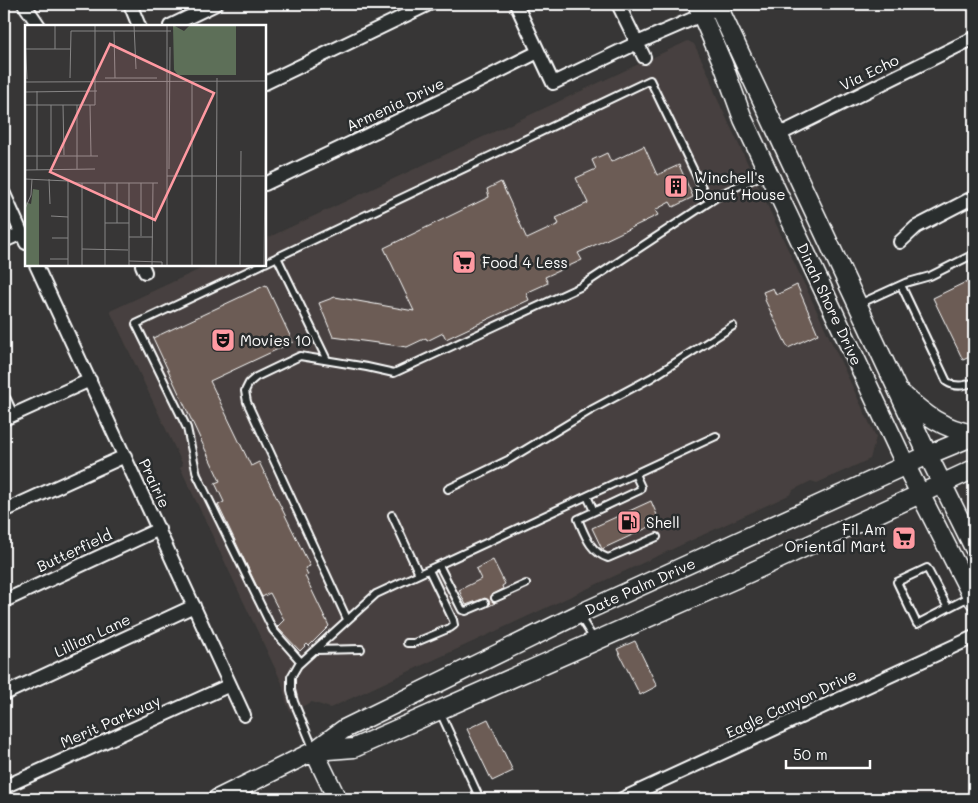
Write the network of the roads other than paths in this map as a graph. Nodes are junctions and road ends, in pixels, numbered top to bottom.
1 (24, 4) edge
2 (130, 4) edge
3 (216, 4) edge
4 (429, 4) edge
5 (516, 4) edge
6 (618, 4) edge
7 (721, 5) edge
8 (700, 10) edge
9 (38, 25) edge
10 (139, 25) edge
11 (172, 25) edge
12 (974, 38) edge
13 (637, 43) junction
14 (538, 52) junction
15 (644, 57) dead end
16 (266, 83) edge
17 (756, 87) junction
18 (778, 135) junction
19 (790, 162) junction
20 (768, 172) junction
21 (266, 184) edge
22 (4, 194) edge
23 (974, 198) edge
24 (709, 202) junction
25 (24, 238) edge
26 (4, 241) edge
27 (900, 242) dead end
28 (802, 244) junction
29 (974, 254) edge
30 (277, 258) junction
31 (266, 263) edge
32 (36, 266) edge
33 (259, 266) edge
34 (901, 285) junction
35 (858, 305) junction
36 (733, 326) dead end
37 (327, 360) junction
38 (90, 380) junction
39 (974, 382) edge
40 (898, 390) junction
41 (4, 400) edge
42 (7, 417) edge
43 (974, 435) edge
44 (716, 436) dead end
45 (928, 455) junction
46 (125, 456) junction
47 (906, 466) junction
48 (974, 469) edge
49 (635, 474) junction
50 (942, 484) junction
51 (448, 489) dead end
52 (921, 494) junction
53 (587, 496) junction
54 (4, 511) edge
55 (594, 511) junction
56 (392, 515) dead end
57 (159, 529) junction
58 (657, 536) dead end
59 (974, 548) edge
60 (439, 565) junction
61 (429, 570) junction
62 (419, 574) junction
63 (526, 584) dead end
64 (973, 597) edge
65 (496, 598) dead end
66 (4, 601) edge
67 (485, 602) dead end
68 (194, 606) junction
69 (948, 608) junction
70 (578, 614) junction
71 (347, 619) junction
72 (974, 637) edge
73 (596, 642) junction
74 (407, 643) dead end
75 (361, 648) dead end
76 (315, 650) junction
77 (302, 662) junction
78 (230, 684) junction
79 (4, 694) edge
80 (439, 711) junction
81 (244, 715) dead end
82 (314, 751) junction
83 (4, 787) edge
84 (217, 799) edge
85 (337, 799) edge
86 (480, 799) edge
87 (622, 799) edge

1 - 9 street
2 - 10 street
3 - 11 street
4 - 16 street
5 - 14 street
6 - 13 street
7 - 8 street
7 - 17 main road, Dinah Shore Drive
8 - 13 street
8 - 17 main road
8 - 20 main road, Dinah Shore Drive
12 - 18 street, Via Echo
13 - 14 street
13 - 15 street
14 - 21 street, Armenia Drive
17 - 18 main road, Dinah Shore Drive
18 - 19 main road, Dinah Shore Drive
19 - 20 main road
19 - 35 main road, Dinah Shore Drive
20 - 24 lane
20 - 28 main road, Dinah Shore Drive
22 - 25 street
23 - 27 street
24 - 30 lane
24 - 37 lane
25 - 26 street
28 - 35 main road
28 - 47 main road, Dinah Shore Drive
29 - 34 lane
30 - 31 lane
30 - 37 lane
32 - 38 street, Prairie
33 - 77 lane
34 - 35 lane
34 - 39 lane
35 - 40 main road, Dinah Shore Drive
36 - 51 lane
37 - 71 lane
38 - 42 street
38 - 46 street, Prairie
40 - 43 main road
40 - 45 main road, Dinah Shore Drive
41 - 42 street
43 - 45 main road, Date Palm Drive
44 - 49 lane
45 - 47 main road, Date Palm Drive
45 - 50 main road, Dinah Shore Drive
46 - 54 street
46 - 57 street, Prairie
47 - 52 main road, Dinah Shore Drive
47 - 70 main road, Date Palm Drive
48 - 50 main road, Date Palm Drive
49 - 53 lane
49 - 55 lane
50 - 52 main road, Date Palm Drive
50 - 59 main road, Dinah Shore Drive
52 - 64 main road, Dinah Shore Drive
52 - 73 main road, Date Palm Drive
53 - 55 lane
53 - 60 lane
55 - 58 lane
56 - 62 lane
57 - 66 street, Butterfield
57 - 68 street, Prairie
60 - 61 lane
60 - 67 lane
61 - 62 lane
61 - 74 lane
62 - 71 lane
63 - 65 lane
64 - 69 lane
68 - 78 street, Prairie
68 - 79 street, Lillian Lane
69 - 69 lane
70 - 73 lane
70 - 82 main road, Date Palm Drive
71 - 76 lane
72 - 87 street, Eagle Canyon Drive
73 - 80 main road, Date Palm Drive
75 - 76 lane
76 - 77 lane
77 - 82 lane
78 - 81 street, Prairie
78 - 83 street, Merit Parkway
80 - 82 main road, Date Palm Drive
80 - 86 lane
82 - 84 main road, Date Palm Drive
82 - 85 main road

